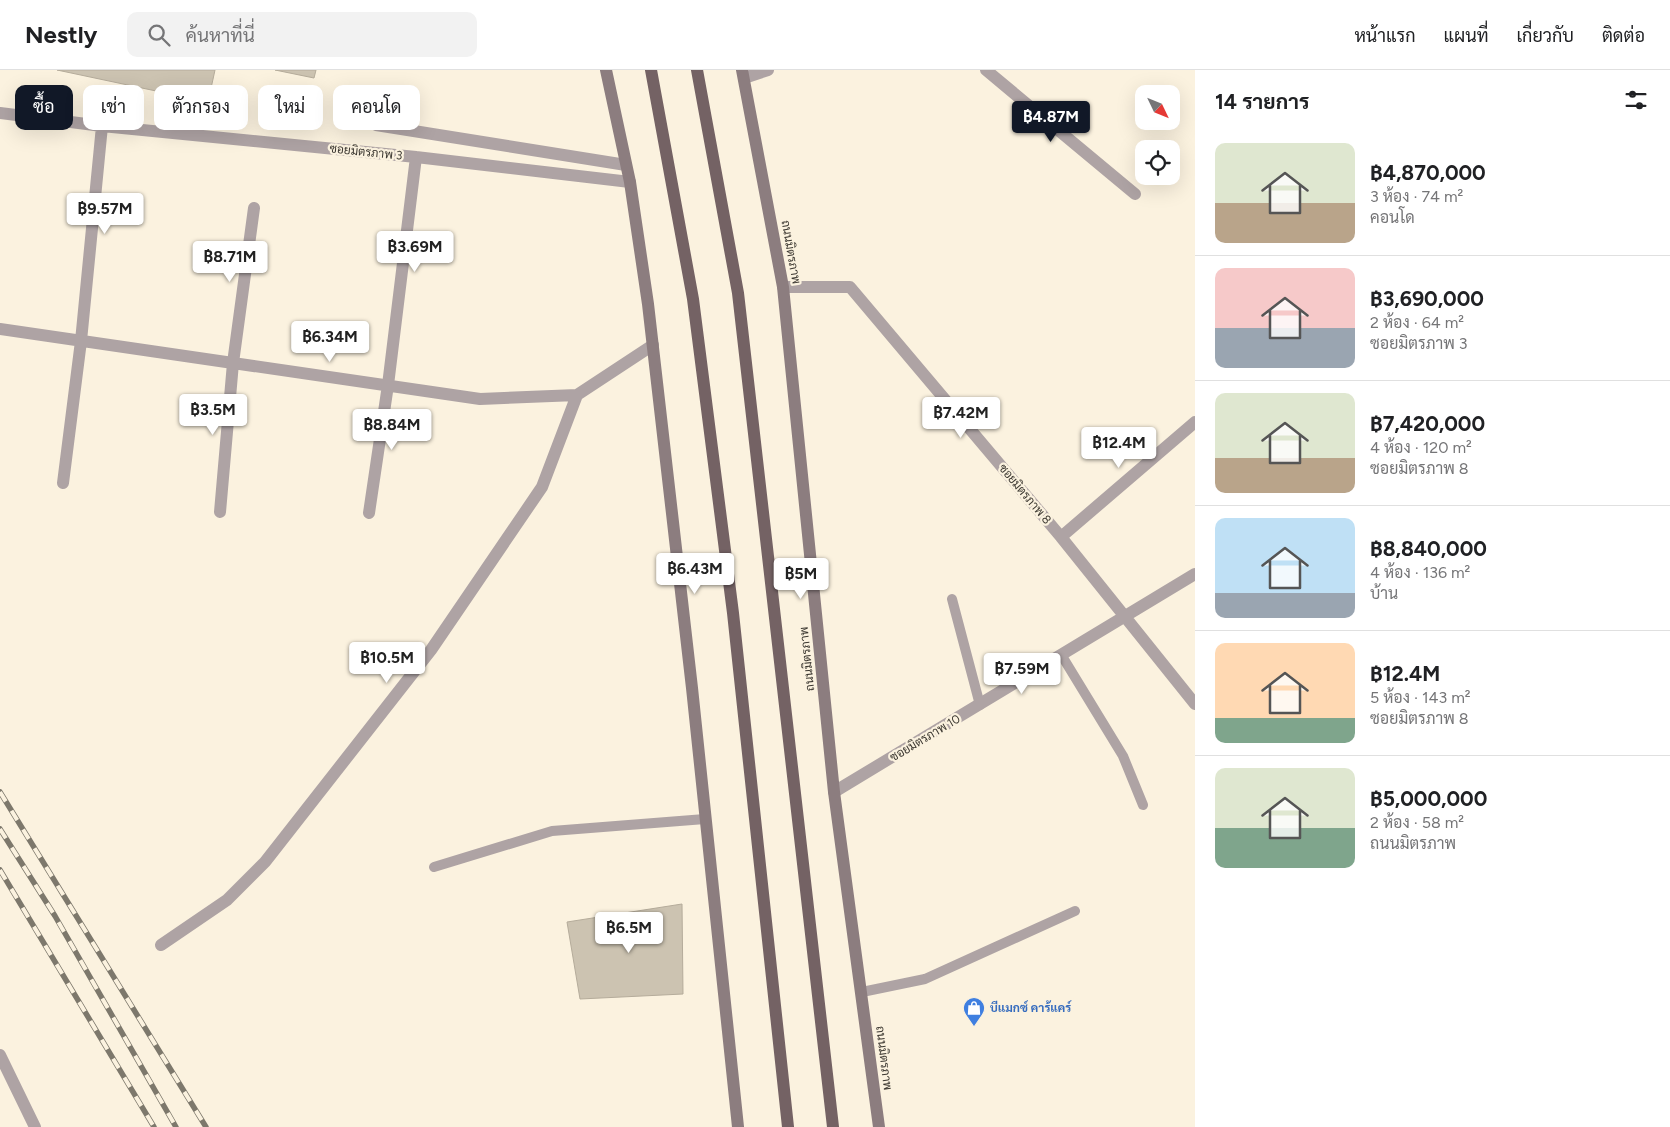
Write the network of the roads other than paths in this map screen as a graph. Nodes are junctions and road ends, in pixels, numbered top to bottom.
1 (606, 70) edge
2 (651, 70) edge
3 (696, 70) edge
4 (768, 70) edge
5 (986, 70) edge
6 (743, 74) edge
7 (0, 113) edge
8 (83, 124) edge
9 (102, 130) edge
10 (143, 130) edge
11 (407, 130) edge
12 (416, 157) junction
13 (626, 165) junction
14 (630, 182) junction
15 (1135, 194) dead end
16 (254, 208) dead end
17 (784, 287) junction
18 (0, 329) edge
19 (81, 341) junction
20 (653, 346) junction
21 (233, 363) junction
22 (388, 385) junction
23 (577, 395) junction
24 (1195, 422) edge
25 (63, 483) dead end
26 (220, 512) dead end
27 (369, 513) dead end
28 (1061, 537) junction
29 (1195, 574) edge
30 (952, 599) dead end
31 (1125, 617) junction
32 (1062, 656) junction
33 (1195, 704) edge
34 (980, 705) junction
35 (834, 792) junction
36 (1143, 805) dead end
37 (704, 819) junction
38 (434, 867) dead end
39 (1075, 911) dead end
40 (161, 945) dead end
41 (862, 992) junction
42 (0, 1055) edge
43 (35, 1127) edge
44 (738, 1127) edge
45 (788, 1127) edge
46 (833, 1127) edge
47 (879, 1127) edge

1 - 13 main road
2 - 45 main road
3 - 46 main road
4 - 6 street
5 - 15 street
6 - 17 main road, ถนนมิตรภาพ
7 - 8 street, ซอยมิตรภาพ 3
9 - 19 street
10 - 12 street, ซอยมิตรภาพ 3
11 - 13 street
12 - 14 street, ซอยมิตรภาพ 3
12 - 22 street
13 - 14 main road
14 - 20 main road
16 - 21 street
17 - 28 street, ซอยมิตรภาพ 8
17 - 35 main road, ถนนมิตรภาพ
18 - 19 street
19 - 21 street
19 - 25 street
20 - 23 street
20 - 37 main road
21 - 22 street
21 - 26 street
22 - 23 street
22 - 27 street
23 - 40 street
24 - 28 street
28 - 31 street, ซอยมิตรภาพ 8
29 - 31 street, ซอยมิตรภาพ 10
30 - 34 lane
31 - 32 street, ซอยมิตรภาพ 10
31 - 33 street, ซอยมิตรภาพ 8
32 - 34 street, ซอยมิตรภาพ 10
32 - 36 lane
34 - 35 street, ซอยมิตรภาพ 10
35 - 41 main road, ถนนมิตรภาพ
37 - 38 lane
37 - 44 main road
39 - 41 lane
41 - 47 main road, ถนนมิตรภาพ
42 - 43 street

